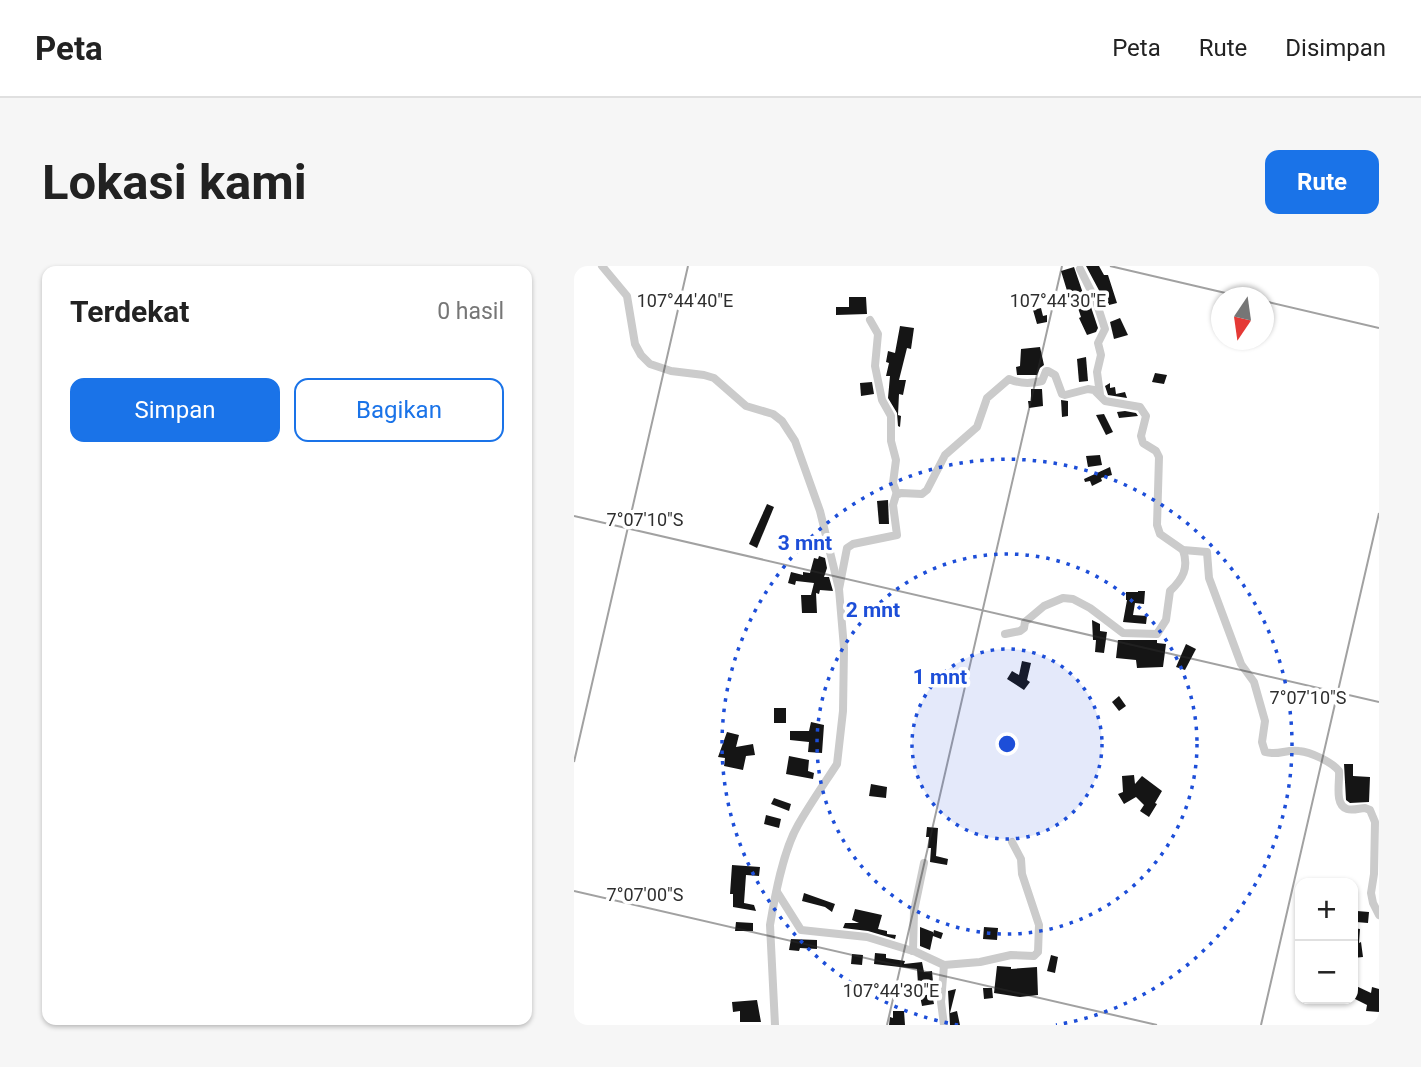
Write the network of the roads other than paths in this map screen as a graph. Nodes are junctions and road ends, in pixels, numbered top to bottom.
1 (602, 266) edge
2 (1080, 269) dead end
3 (870, 320) dead end
4 (1100, 394) junction
5 (897, 494) junction
6 (1183, 550) junction
7 (839, 589) junction
8 (1005, 634) dead end
9 (1012, 842) dead end
10 (924, 863) dead end
11 (777, 892) junction
12 (1379, 915) edge
13 (913, 951) junction
14 (944, 965) junction
15 (775, 1025) edge
16 (944, 1025) edge

1 - 7 street
2 - 4 street
3 - 5 street
4 - 5 street
4 - 6 street
5 - 7 street
6 - 8 street
6 - 12 street
7 - 11 street
9 - 14 street
10 - 13 street
11 - 13 street
11 - 15 street
13 - 14 street
14 - 16 street

